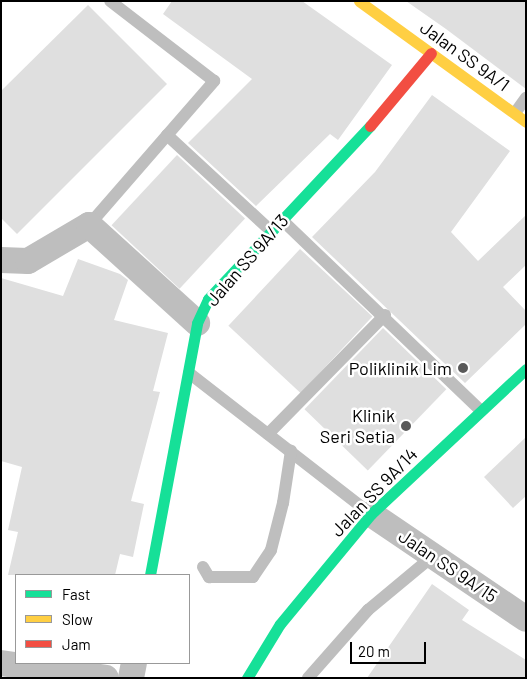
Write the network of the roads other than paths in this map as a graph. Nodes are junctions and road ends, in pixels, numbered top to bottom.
1 (110, 1) edge
2 (359, 1) edge
3 (431, 53) junction
4 (526, 98) edge
5 (515, 114) junction
6 (526, 122) edge
7 (167, 135) junction
8 (281, 219) junction
9 (89, 225) junction
10 (270, 230) junction
11 (1, 260) edge
12 (385, 315) junction
13 (198, 324) junction
14 (526, 369) edge
15 (189, 372) junction
16 (481, 411) junction
17 (268, 434) junction
18 (290, 451) junction
19 (371, 514) junction
20 (432, 556) junction
21 (202, 567) dead end
22 (150, 574) edge
23 (526, 619) edge
24 (1, 663) edge
25 (134, 664) edge
26 (106, 678) edge
27 (131, 678) edge
28 (247, 678) edge
29 (308, 678) edge

1 - 7 lane
2 - 3 street, Jalan SS 9A/1
3 - 5 street, Jalan SS 9A/1
3 - 8 street, Jalan SS 9A/13
4 - 5 lane
5 - 6 street, Jalan SS 9A/1
7 - 9 lane
7 - 10 lane
8 - 10 street, Jalan SS 9A/13
8 - 12 lane
9 - 11 street
9 - 13 street
10 - 13 street, Jalan SS 9A/13
12 - 16 lane
12 - 17 lane
13 - 15 street, Jalan SS 9A/13
14 - 16 street, Jalan SS 9A/14
15 - 17 lane
15 - 22 street, Jalan SS 9A/13
16 - 19 street, Jalan SS 9A/14
17 - 18 lane
18 - 19 lane
18 - 21 lane
19 - 20 street, Jalan SS 9A/15
19 - 28 street, Jalan SS 9A/14
20 - 23 street, Jalan SS 9A/15
20 - 29 lane
24 - 26 street
25 - 27 street

